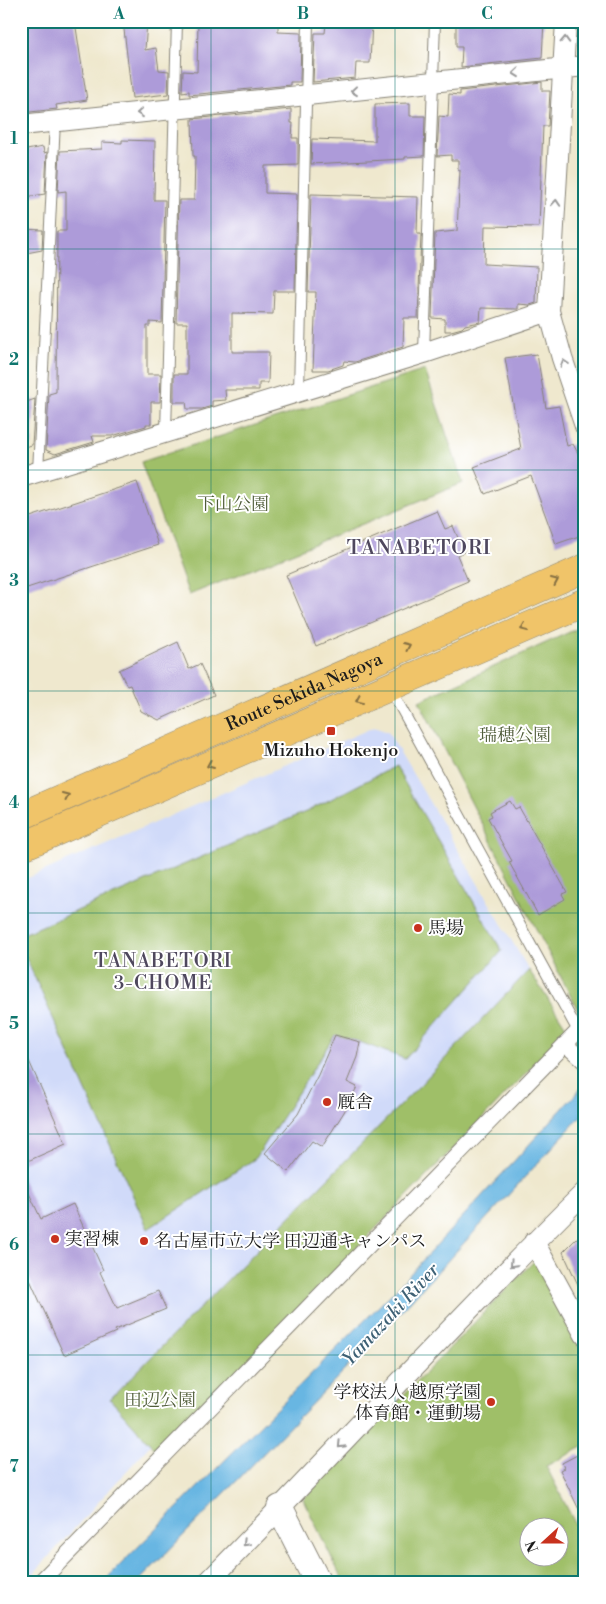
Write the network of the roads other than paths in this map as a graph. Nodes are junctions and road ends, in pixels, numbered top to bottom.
1 (177, 21) edge
2 (308, 21) edge
3 (435, 21) edge
4 (566, 21) edge
5 (585, 66) edge
6 (564, 68) junction
7 (433, 82) junction
8 (306, 96) junction
9 (174, 110) junction
10 (55, 121) junction
11 (21, 125) edge
12 (549, 310) junction
13 (424, 353) junction
14 (299, 392) junction
15 (585, 426) edge
16 (166, 432) junction
17 (29, 475) edge
18 (585, 568) edge
19 (585, 602) edge
20 (389, 687) junction
21 (21, 816) edge
22 (21, 847) edge
23 (581, 1027) edge
24 (575, 1054) edge
25 (585, 1192) edge
26 (534, 1242) junction
27 (585, 1335) edge
28 (280, 1508) junction
29 (39, 1583) edge
30 (207, 1583) edge
31 (318, 1583) edge

1 - 9 lane
2 - 8 lane
3 - 7 lane
6 -> 4 street
5 - 6 street
6 -> 7 street
12 -> 6 street
7 -> 8 street
7 - 13 lane
8 - 9 street
8 - 14 lane
9 -> 10 street
9 - 16 lane
10 - 11 street
10 - 17 lane
12 - 13 street
15 -> 12 street
13 - 14 street
14 - 16 street
16 - 17 street
21 -> 18 main road, Route Sekida Nagoya
19 -> 20 main road, Route Sekida Nagoya
20 -> 22 main road, Route Sekida Nagoya
20 - 23 lane
23 - 24 street
24 - 29 street
25 - 26 street
26 - 27 street
26 -> 28 street
28 -> 30 street
28 - 31 street

